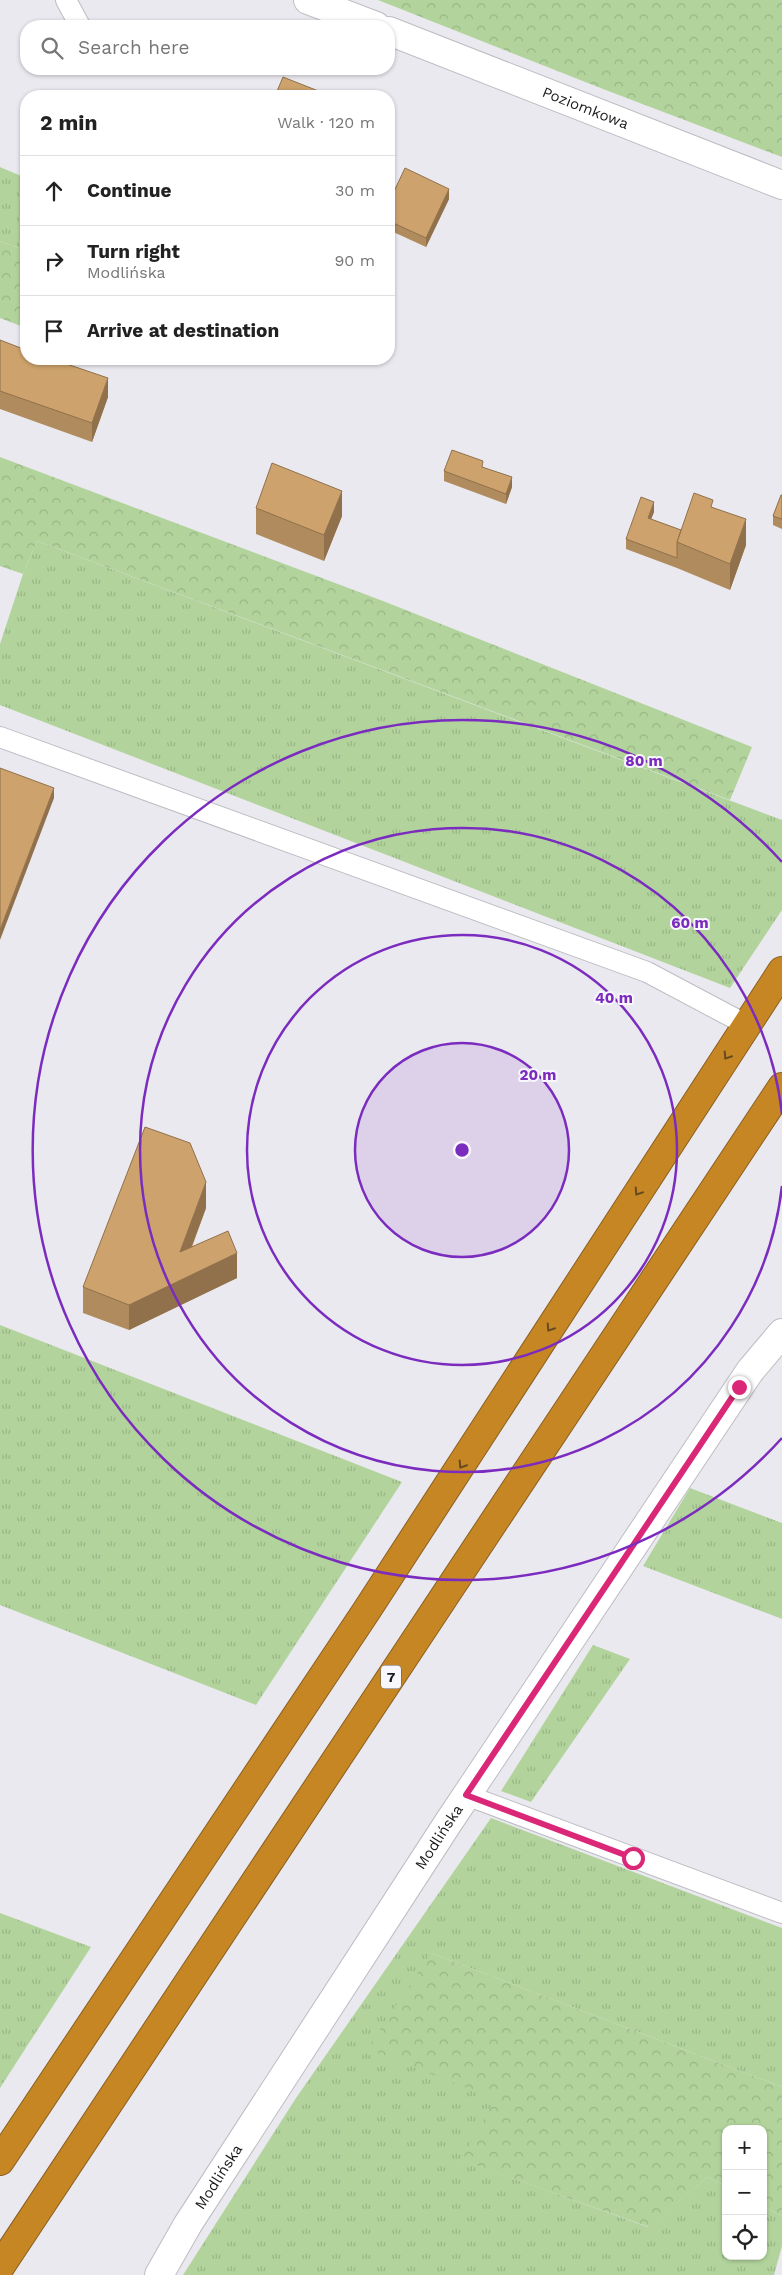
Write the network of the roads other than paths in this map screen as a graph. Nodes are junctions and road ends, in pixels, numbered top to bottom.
1 (66, 0) edge
2 (308, 0) edge
3 (77, 20) edge
4 (360, 20) edge
5 (395, 33) edge
6 (782, 184) edge
7 (0, 737) edge
8 (782, 971) edge
9 (747, 1025) junction
10 (782, 1087) edge
11 (782, 1333) edge
12 (466, 1795) junction
13 (782, 1913) edge
14 (0, 2161) edge
15 (0, 2267) edge
16 (158, 2275) edge

1 - 3 lane
2 - 4 street
5 - 6 street, Poziomkowa
7 - 9 lane
8 - 9 highway
9 -> 14 highway
10 - 15 highway, 7
11 - 12 street, Modlińska
12 - 13 lane
12 - 16 street, Modlińska

